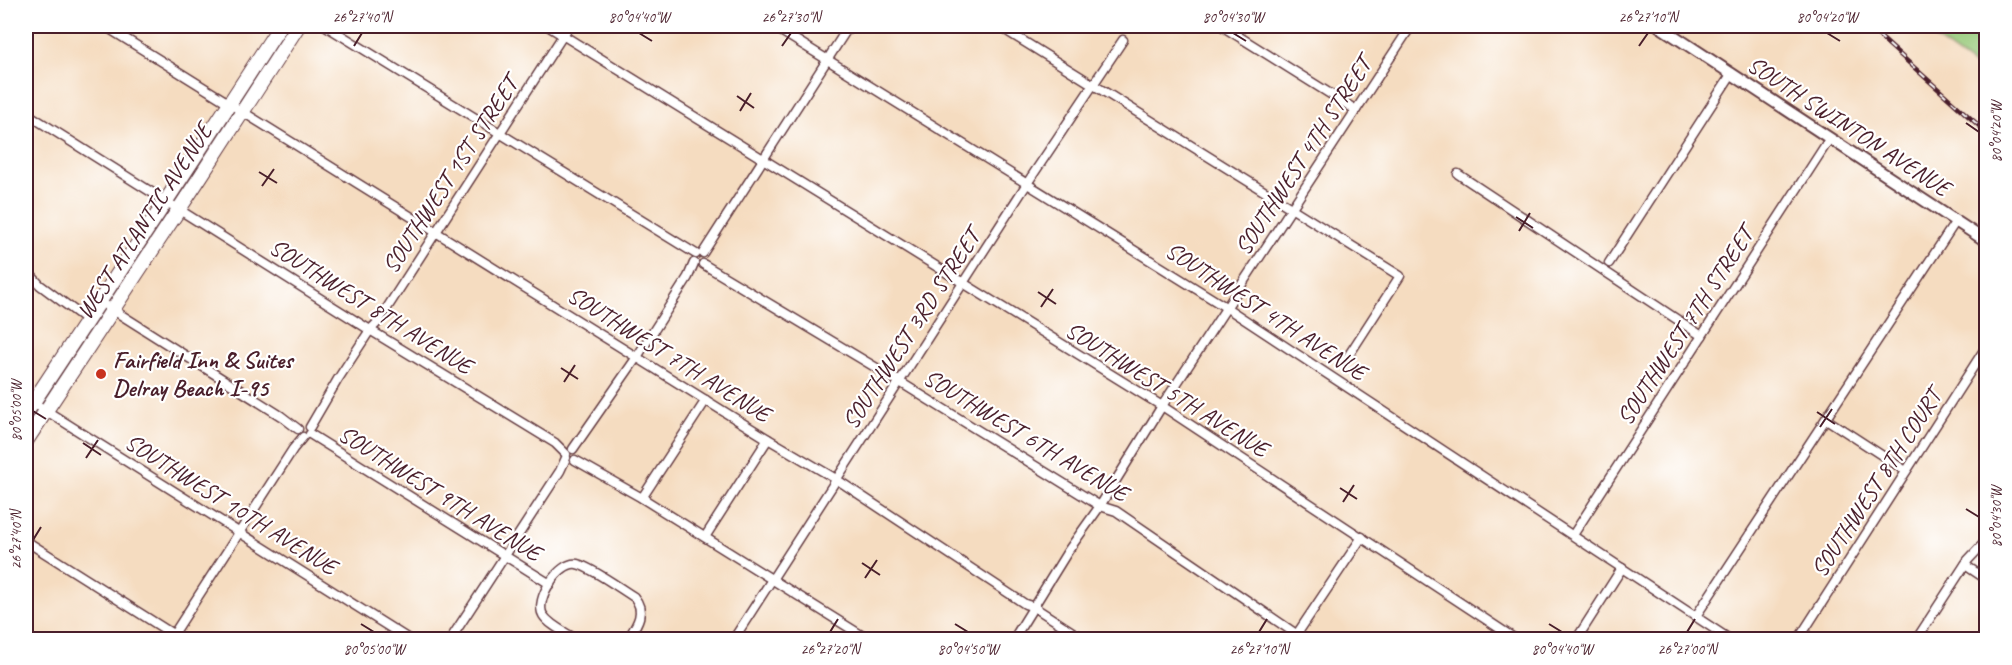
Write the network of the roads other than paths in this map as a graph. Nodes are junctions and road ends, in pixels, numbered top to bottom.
1 (105, 26) edge
2 (280, 26) edge
3 (298, 26) edge
4 (326, 26) edge
5 (548, 26) edge
6 (569, 26) edge
7 (773, 26) edge
8 (849, 26) edge
9 (999, 26) edge
10 (1222, 26) edge
11 (1411, 26) edge
12 (1659, 26) edge
13 (563, 35) junction
14 (1123, 40) dead end
15 (827, 60) junction
16 (1732, 73) junction
17 (1093, 84) junction
18 (230, 103) junction
19 (1356, 110) junction
20 (243, 112) junction
21 (26, 113) edge
22 (499, 134) junction
23 (1830, 138) junction
24 (763, 159) junction
25 (1458, 174) dead end
26 (1028, 183) junction
27 (166, 201) junction
28 (1292, 209) junction
29 (179, 210) junction
30 (1956, 221) junction
31 (436, 233) junction
32 (1986, 241) edge
33 (699, 259) junction
34 (1609, 264) dead end
35 (26, 270) edge
36 (963, 284) junction
37 (99, 301) junction
38 (1227, 308) junction
39 (113, 310) junction
40 (87, 320) junction
41 (370, 330) junction
42 (1702, 336) junction
43 (1986, 347) edge
44 (637, 357) junction
45 (1347, 358) dead end
46 (899, 382) junction
47 (706, 400) junction
48 (28, 404) edge
49 (1162, 406) junction
50 (45, 411) junction
51 (1826, 419) junction
52 (304, 430) junction
53 (768, 439) junction
54 (26, 441) edge
55 (572, 455) junction
56 (1906, 471) junction
57 (836, 479) junction
58 (642, 498) junction
59 (1100, 506) junction
60 (239, 532) junction
61 (1573, 535) junction
62 (705, 537) junction
63 (1362, 537) junction
64 (26, 541) edge
65 (1986, 541) edge
66 (506, 556) junction
67 (1965, 565) junction
68 (1622, 568) junction
69 (772, 579) junction
70 (1986, 579) edge
71 (550, 584) junction
72 (1034, 607) junction
73 (1696, 616) junction
74 (172, 637) edge
75 (1295, 637) edge
76 (182, 639) edge
77 (410, 639) edge
78 (450, 639) edge
79 (577, 639) edge
80 (627, 639) edge
81 (733, 639) edge
82 (869, 639) edge
83 (1013, 639) edge
84 (1085, 639) edge
85 (1305, 639) edge
86 (1517, 639) edge
87 (1576, 639) edge
88 (1731, 639) edge
89 (1797, 639) edge
90 (1916, 639) edge

1 - 18 street, SOUTHWEST 7TH AVENUE
2 - 18 main road, WEST ATLANTIC AVENUE
3 - 20 main road, WEST ATLANTIC AVENUE
4 - 22 street, SOUTHWEST 6TH AVENUE
5 - 13 street, SOUTHWEST 5TH AVENUE
6 - 13 street, SOUTHWEST 1ST STREET
7 - 15 street, SOUTHWEST 4TH AVENUE
8 - 15 street
9 - 17 street
10 - 19 street
11 - 19 street, SOUTHWEST 4TH STREET
12 - 16 street, SOUTH SWINTON AVENUE
13 - 22 street, SOUTHWEST 1ST STREET
13 - 24 street, SOUTHWEST 5TH AVENUE
14 - 17 street, SOUTHWEST 3RD STREET
15 - 24 street
15 - 26 street, SOUTHWEST 4TH AVENUE
16 - 23 street, SOUTH SWINTON AVENUE
16 - 34 street
17 - 26 street, SOUTHWEST 3RD STREET
17 - 28 street
18 - 20 street, SOUTHWEST 7TH AVENUE
18 - 27 main road, WEST ATLANTIC AVENUE
19 - 28 street, SOUTHWEST 4TH STREET
20 - 29 main road, WEST ATLANTIC AVENUE
20 - 31 street, SOUTHWEST 7TH AVENUE
21 - 27 street, SOUTHWEST 8TH AVENUE
22 - 31 street, SOUTHWEST 1ST STREET
22 - 33 street, SOUTHWEST 6TH AVENUE
23 - 30 street, SOUTH SWINTON AVENUE
23 - 42 street, SOUTHWEST 7TH STREET
24 - 33 street
24 - 36 street, SOUTHWEST 5TH AVENUE
25 - 42 street
26 - 36 street, SOUTHWEST 3RD STREET
26 - 38 street, SOUTHWEST 4TH AVENUE
27 - 29 street, SOUTHWEST 8TH AVENUE
27 - 37 main road, WEST ATLANTIC AVENUE
28 - 38 street, SOUTHWEST 4TH STREET
28 - 45 street
29 - 39 main road, WEST ATLANTIC AVENUE
29 - 41 street, SOUTHWEST 8TH AVENUE
30 - 32 street, SOUTH SWINTON AVENUE
30 - 51 street
31 - 41 street, SOUTHWEST 1ST STREET
31 - 44 street, SOUTHWEST 7TH AVENUE
33 - 44 street
33 - 46 street, SOUTHWEST 6TH AVENUE
35 - 40 street
36 - 46 street, SOUTHWEST 3RD STREET
36 - 49 street, SOUTHWEST 5TH AVENUE
37 - 39 street, SOUTHWEST 9TH AVENUE
37 - 40 main road, WEST ATLANTIC AVENUE
38 - 49 street, SOUTHWEST 4TH STREET
38 - 61 street, SOUTHWEST 4TH AVENUE
39 - 50 main road, WEST ATLANTIC AVENUE
39 - 52 street, SOUTHWEST 9TH AVENUE
40 - 48 main road, WEST ATLANTIC AVENUE
41 - 52 street, SOUTHWEST 1ST STREET
41 - 55 street, SOUTHWEST 8TH AVENUE
42 - 61 street, SOUTHWEST 7TH STREET
43 - 56 street, SOUTHWEST 8TH COURT
44 - 47 street, SOUTHWEST 7TH AVENUE
44 - 55 street
46 - 57 street, SOUTHWEST 3RD STREET
46 - 59 street, SOUTHWEST 6TH AVENUE
47 - 53 street, SOUTHWEST 7TH AVENUE
47 - 58 street
48 - 50 street, SOUTHWEST 10TH AVENUE
49 - 59 street, SOUTHWEST 4TH STREET
49 - 63 street, SOUTHWEST 5TH AVENUE
50 - 54 main road, WEST ATLANTIC AVENUE
50 - 60 street, SOUTHWEST 10TH AVENUE
51 - 56 street
51 - 73 street
52 - 60 street, SOUTHWEST 1ST STREET
52 - 66 street, SOUTHWEST 9TH AVENUE
53 - 57 street, SOUTHWEST 7TH AVENUE
53 - 62 street
55 - 58 street, SOUTHWEST 8TH AVENUE
55 - 66 street
56 - 89 street, SOUTHWEST 8TH COURT
57 - 69 street, SOUTHWEST 3RD STREET
57 - 72 street, SOUTHWEST 7TH AVENUE
58 - 62 street, SOUTHWEST 8TH AVENUE
59 - 72 street, SOUTHWEST 4TH STREET
59 - 75 street, SOUTHWEST 6TH AVENUE
60 - 74 street, SOUTHWEST 1ST STREET
60 - 77 street, SOUTHWEST 10TH AVENUE
61 - 68 street, SOUTHWEST 4TH AVENUE
62 - 69 street, SOUTHWEST 8TH AVENUE
63 - 75 street
63 - 86 street, SOUTHWEST 5TH AVENUE
64 - 74 street
65 - 67 street
66 - 71 street, SOUTHWEST 9TH AVENUE
66 - 78 street
67 - 70 street
67 - 90 street
68 - 73 street, SOUTHWEST 4TH AVENUE
68 - 87 street
69 - 81 street, SOUTHWEST 3RD STREET
69 - 82 street, SOUTHWEST 8TH AVENUE
71 - 79 street
71 - 80 street
72 - 83 street, SOUTHWEST 4TH STREET
72 - 84 street, SOUTHWEST 7TH AVENUE
73 - 88 street, SOUTHWEST 4TH AVENUE
74 - 76 street
75 - 85 street, SOUTHWEST 6TH AVENUE

